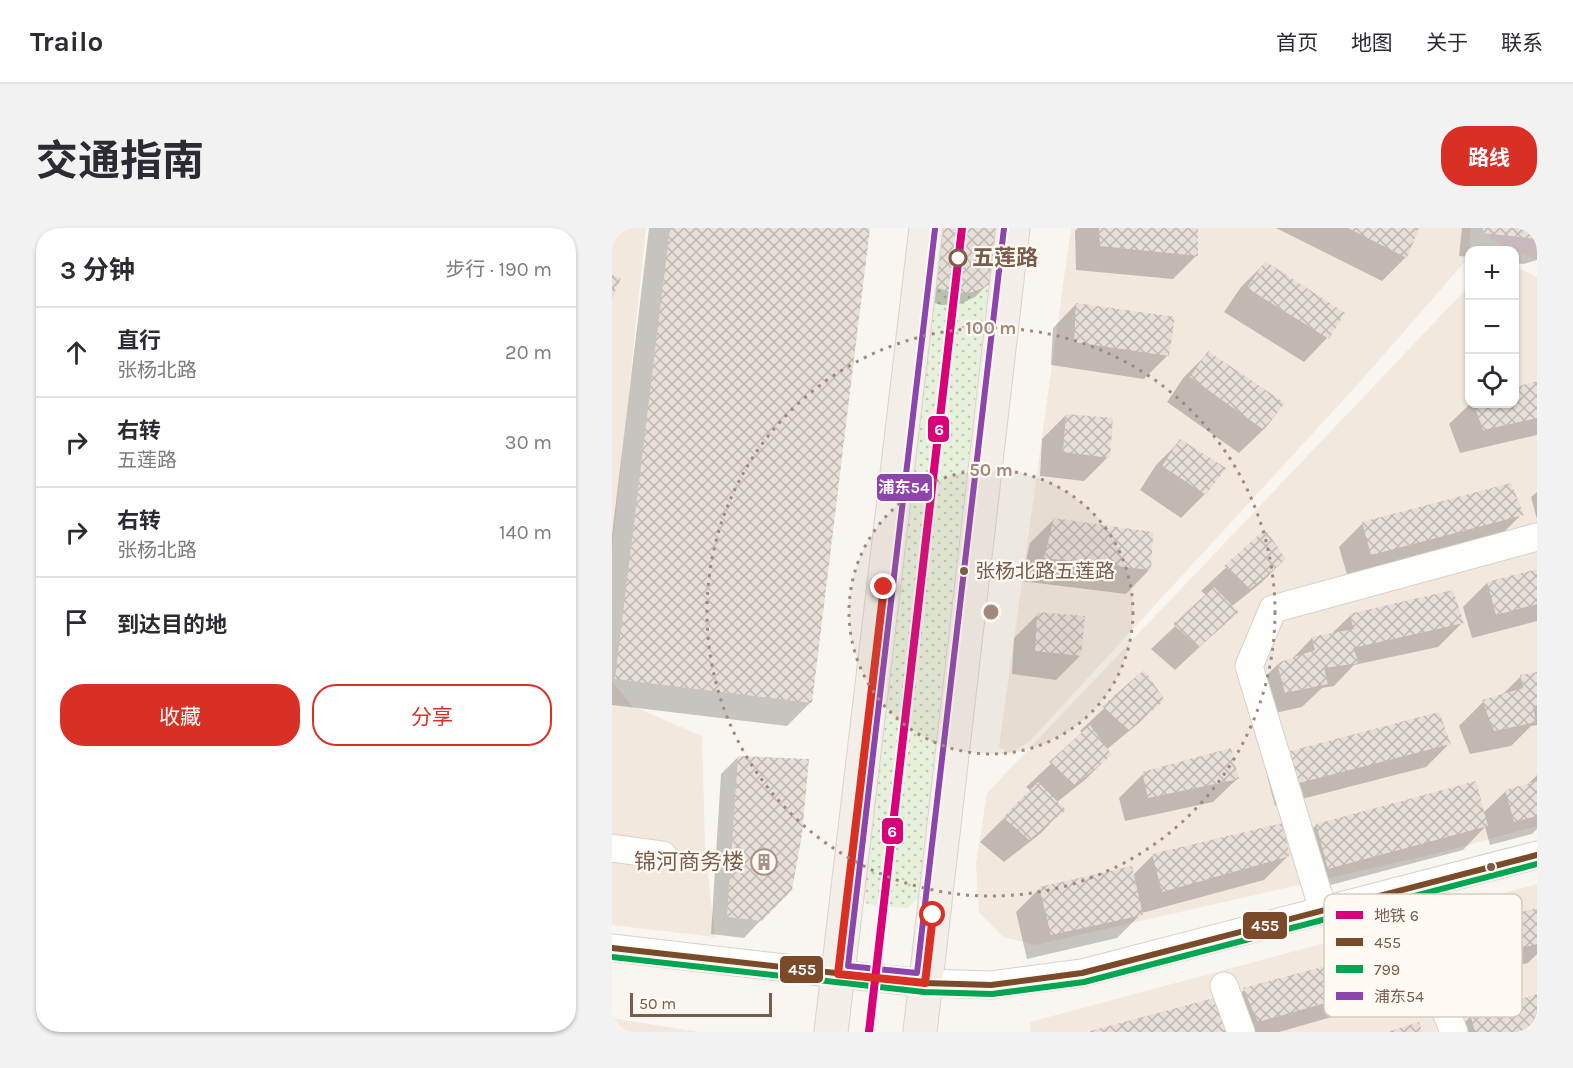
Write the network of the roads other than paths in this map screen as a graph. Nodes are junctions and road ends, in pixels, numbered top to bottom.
1 (926, 228) edge
2 (1013, 228) edge
3 (1537, 537) edge
4 (612, 848) edge
5 (663, 855) dead end
6 (1537, 855) edge
7 (1397, 891) junction
8 (1385, 894) edge
9 (1398, 894) edge
10 (1323, 910) joint
11 (612, 948) edge
12 (838, 974) junction
13 (925, 983) junction
14 (1224, 986) dead end
15 (1448, 1017) edge
16 (831, 1032) edge
17 (920, 1032) edge
18 (1241, 1032) edge
19 (1454, 1032) edge

1 - 12 main road
2 - 13 main road
3 - 10 street
4 - 5 street
6 - 7 street
7 - 8 street
7 - 9 street
10 - 13 street
11 - 12 street
12 - 13 street
12 - 16 main road
13 - 17 main road
14 - 18 street
15 - 19 street

